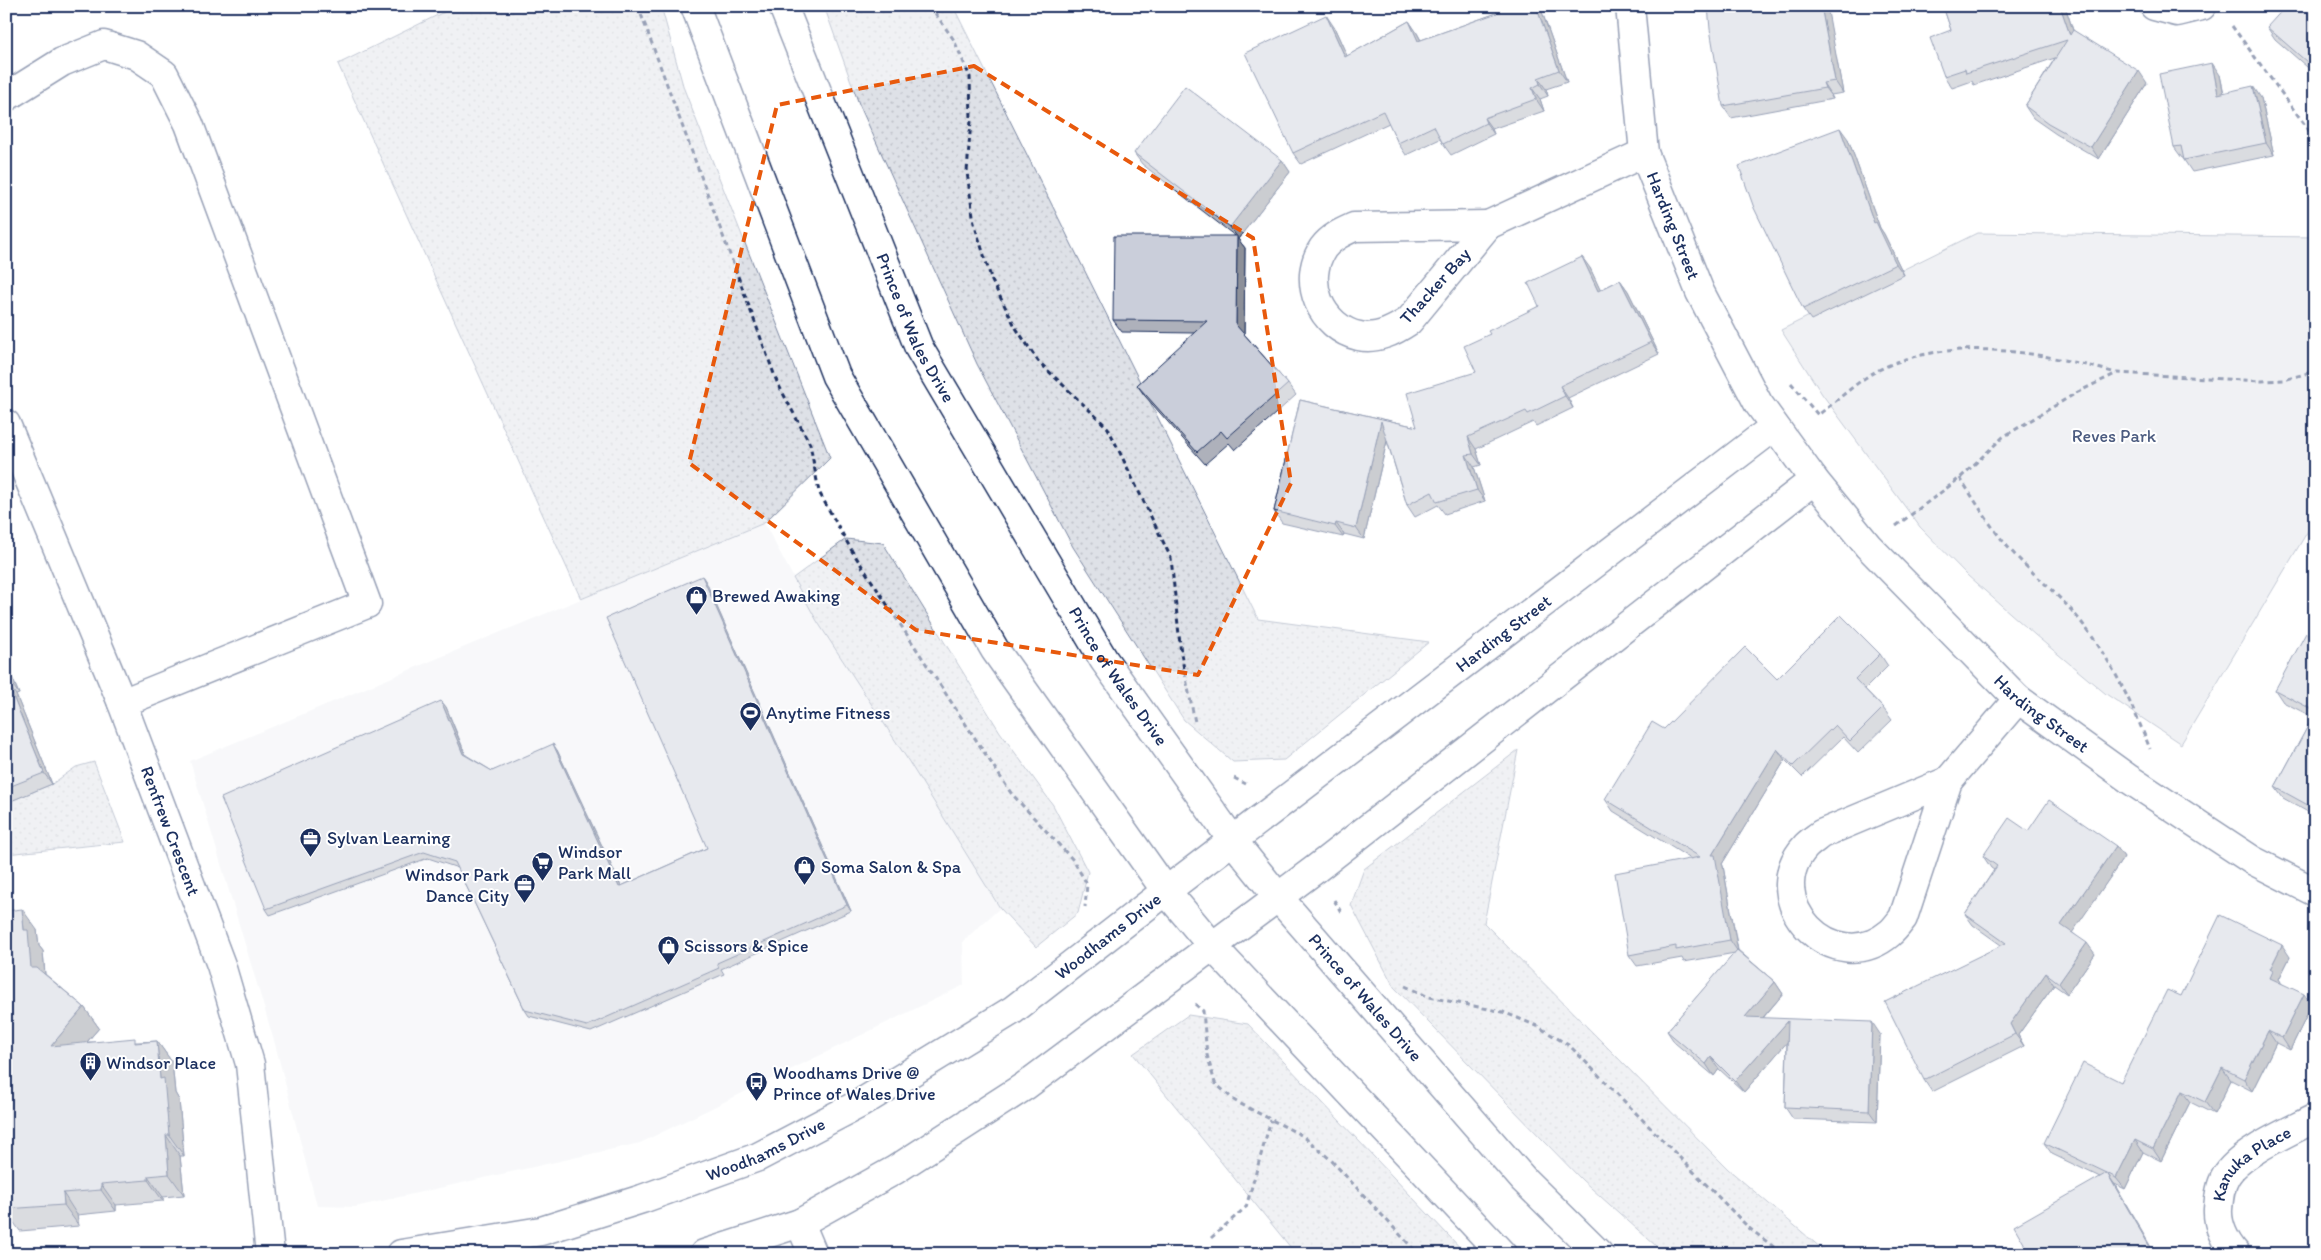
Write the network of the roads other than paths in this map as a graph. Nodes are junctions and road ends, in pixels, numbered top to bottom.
1 (695, 6) edge
2 (783, 6) edge
3 (1630, 6) edge
4 (2154, 6) edge
5 (2202, 6) edge
6 (6, 96) edge
7 (1644, 153) junction
8 (1488, 225) junction
9 (6, 424) edge
10 (1774, 427) junction
11 (1814, 480) junction
12 (2018, 699) junction
13 (122, 703) junction
14 (1948, 781) junction
15 (1233, 841) junction
16 (1166, 891) junction
17 (2315, 892) edge
18 (1278, 897) junction
19 (1213, 947) junction
20 (2315, 1118) edge
21 (800, 1223) junction
22 (270, 1254) edge
23 (401, 1254) edge
24 (704, 1254) edge
25 (813, 1254) edge
26 (1502, 1254) edge
27 (1599, 1254) edge
28 (2236, 1254) edge

1 - 16 street
2 - 15 street, Prince of Wales Drive
3 - 7 street, Harding Street
4 - 5 street
6 - 13 street
7 - 8 street, Thacker Bay
7 - 10 street, Harding Street
8 - 8 street, Thacker Bay
9 - 13 street, Renfrew Crescent
10 - 11 street, Harding Street
10 - 15 street, Harding Street
11 - 12 street, Harding Street
11 - 18 street
12 - 14 street
12 - 17 street, Harding Street
13 - 22 street, Renfrew Crescent
14 - 14 street
15 - 16 street, Woodhams Drive
15 - 18 street, Prince of Wales Drive
16 - 19 street
16 - 23 street, Woodhams Drive
18 - 19 street
18 - 27 street, Prince of Wales Drive
19 - 21 street
19 - 26 street
20 - 28 street, Kanuka Place
21 - 24 street
21 - 25 street

